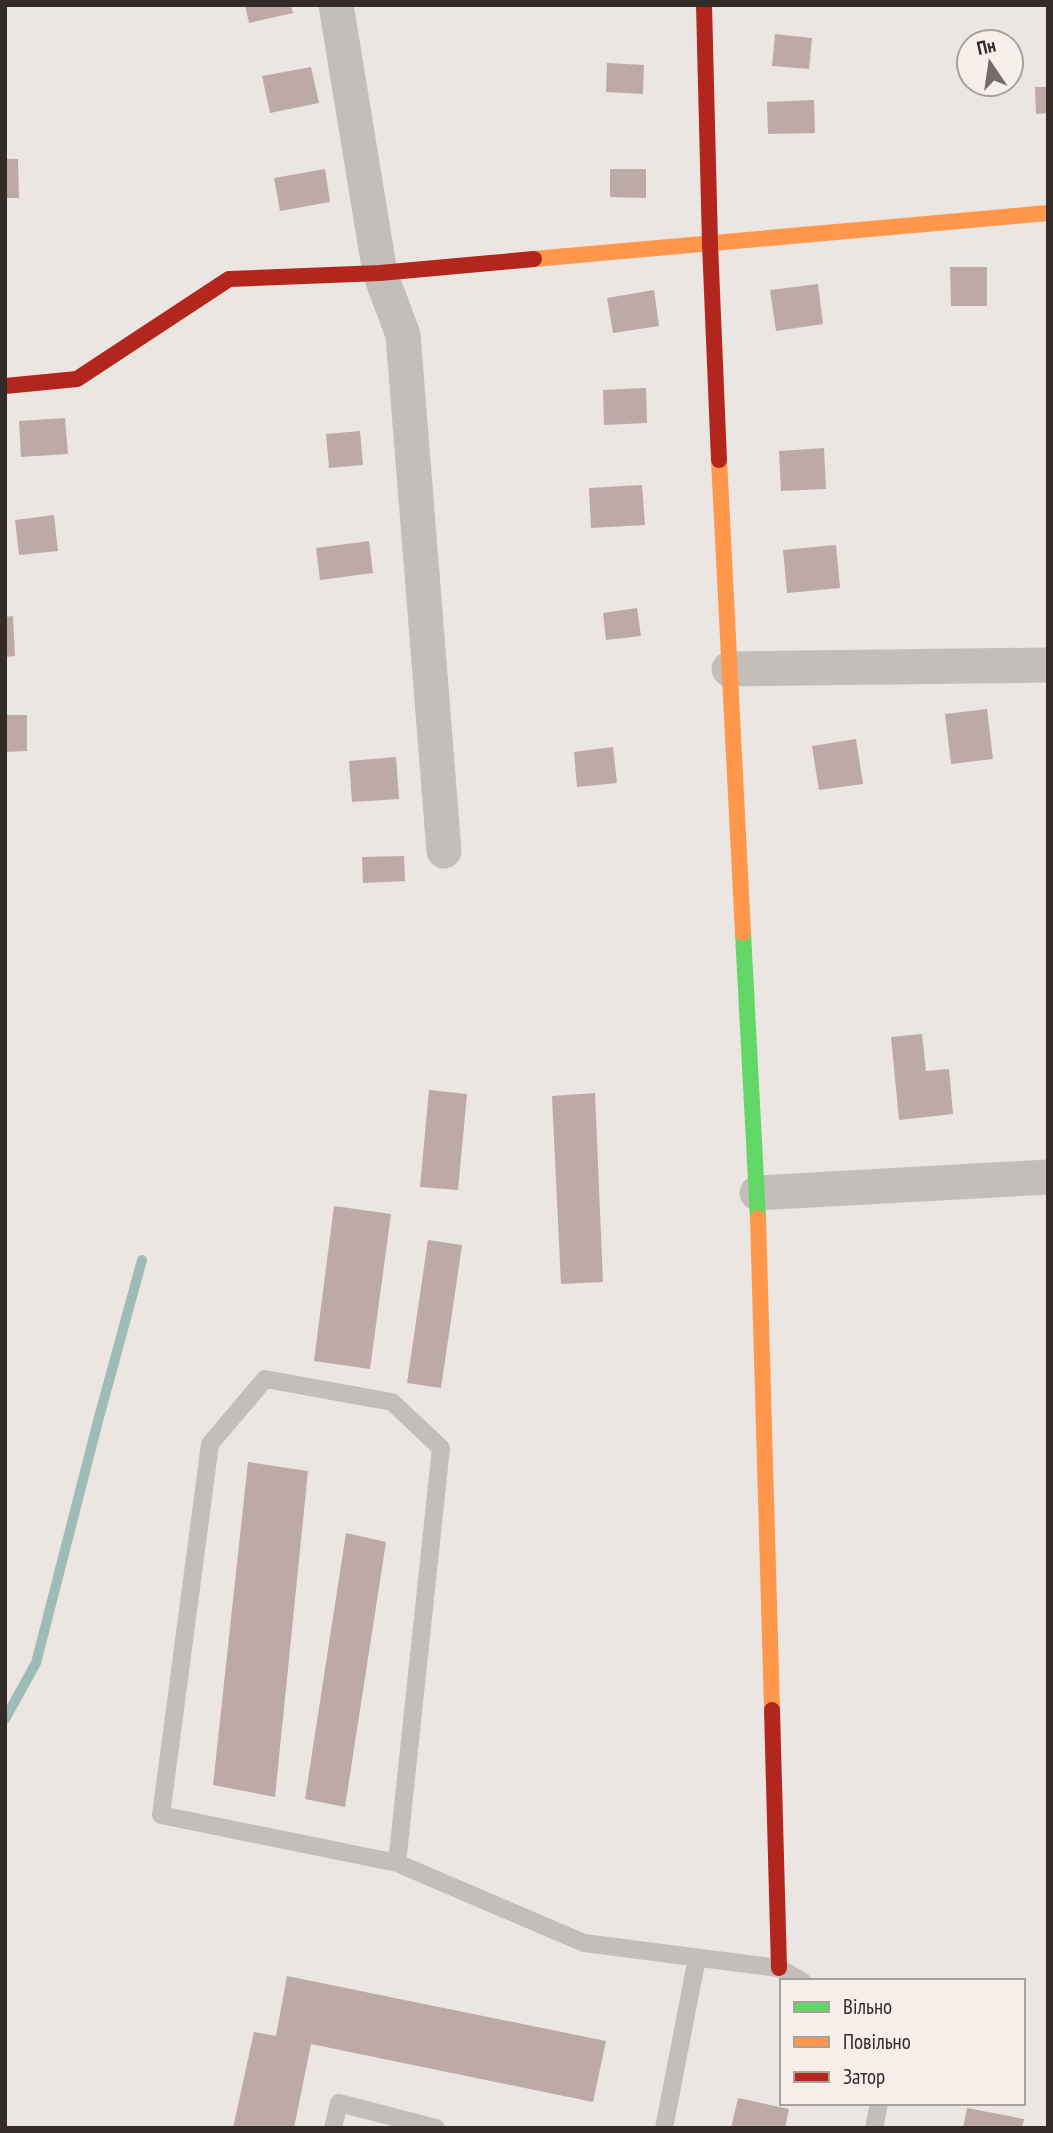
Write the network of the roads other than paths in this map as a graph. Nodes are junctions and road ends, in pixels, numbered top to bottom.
1 (336, 5) edge
2 (704, 5) edge
3 (1048, 213) edge
4 (710, 244) junction
5 (380, 274) junction
6 (5, 386) edge
7 (1048, 665) edge
8 (729, 669) junction
9 (444, 852) dead end
10 (1048, 1177) edge
11 (757, 1193) junction
12 (397, 1863) junction
13 (697, 1958) junction
14 (779, 1968) junction
15 (798, 1979) edge
16 (879, 2105) edge
17 (333, 2128) edge
18 (436, 2128) edge
19 (664, 2128) edge
20 (874, 2128) edge

1 - 5 street
2 - 4 street
3 - 4 street
4 - 5 street
4 - 8 street
5 - 6 street
5 - 9 street
7 - 8 street
8 - 11 street
10 - 11 street
11 - 14 street
12 - 12 lane
12 - 13 lane
13 - 14 lane
13 - 19 lane
14 - 15 lane
16 - 20 lane
17 - 18 lane

